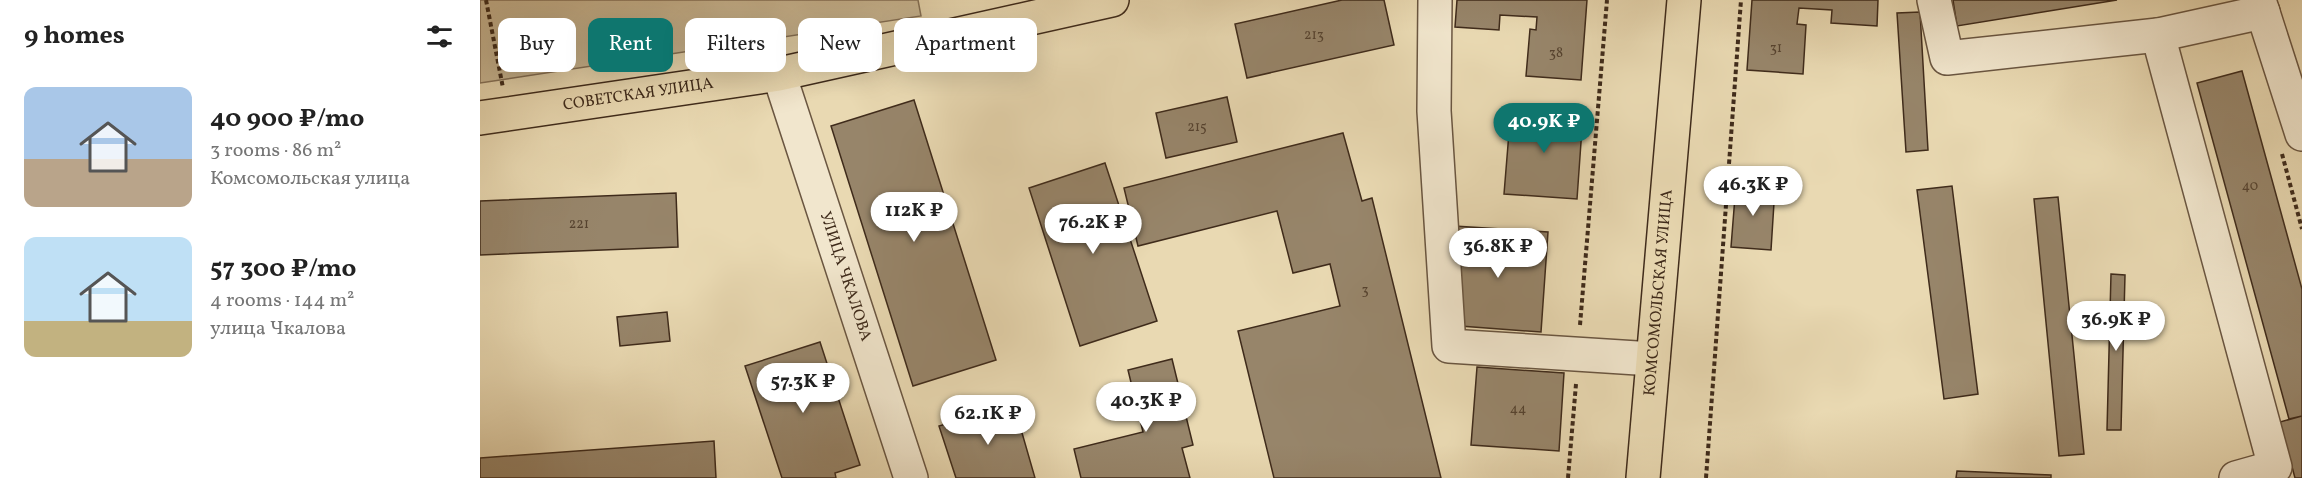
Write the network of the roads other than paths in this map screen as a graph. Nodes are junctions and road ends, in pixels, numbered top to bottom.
1 (1112, 0) edge
2 (1435, 0) edge
3 (1683, 0) edge
4 (1934, 0) edge
5 (2261, 6) edge
6 (2158, 35) junction
7 (779, 74) junction
8 (494, 116) edge
9 (2302, 134) edge
10 (1653, 359) junction
11 (911, 478) edge
12 (1643, 478) edge
13 (2236, 478) edge

1 - 7 main road, СОВЕТСКАЯ УЛИЦА
2 - 10 street
3 - 10 main road, КОМСОМОЛЬСКАЯ УЛИЦА
4 - 6 street
5 - 6 street
5 - 9 street
6 - 13 street
7 - 8 main road, СОВЕТСКАЯ УЛИЦА
7 - 11 street, УЛИЦА ЧКАЛОВА
10 - 12 main road, КОМСОМОЛЬСКАЯ УЛИЦА

